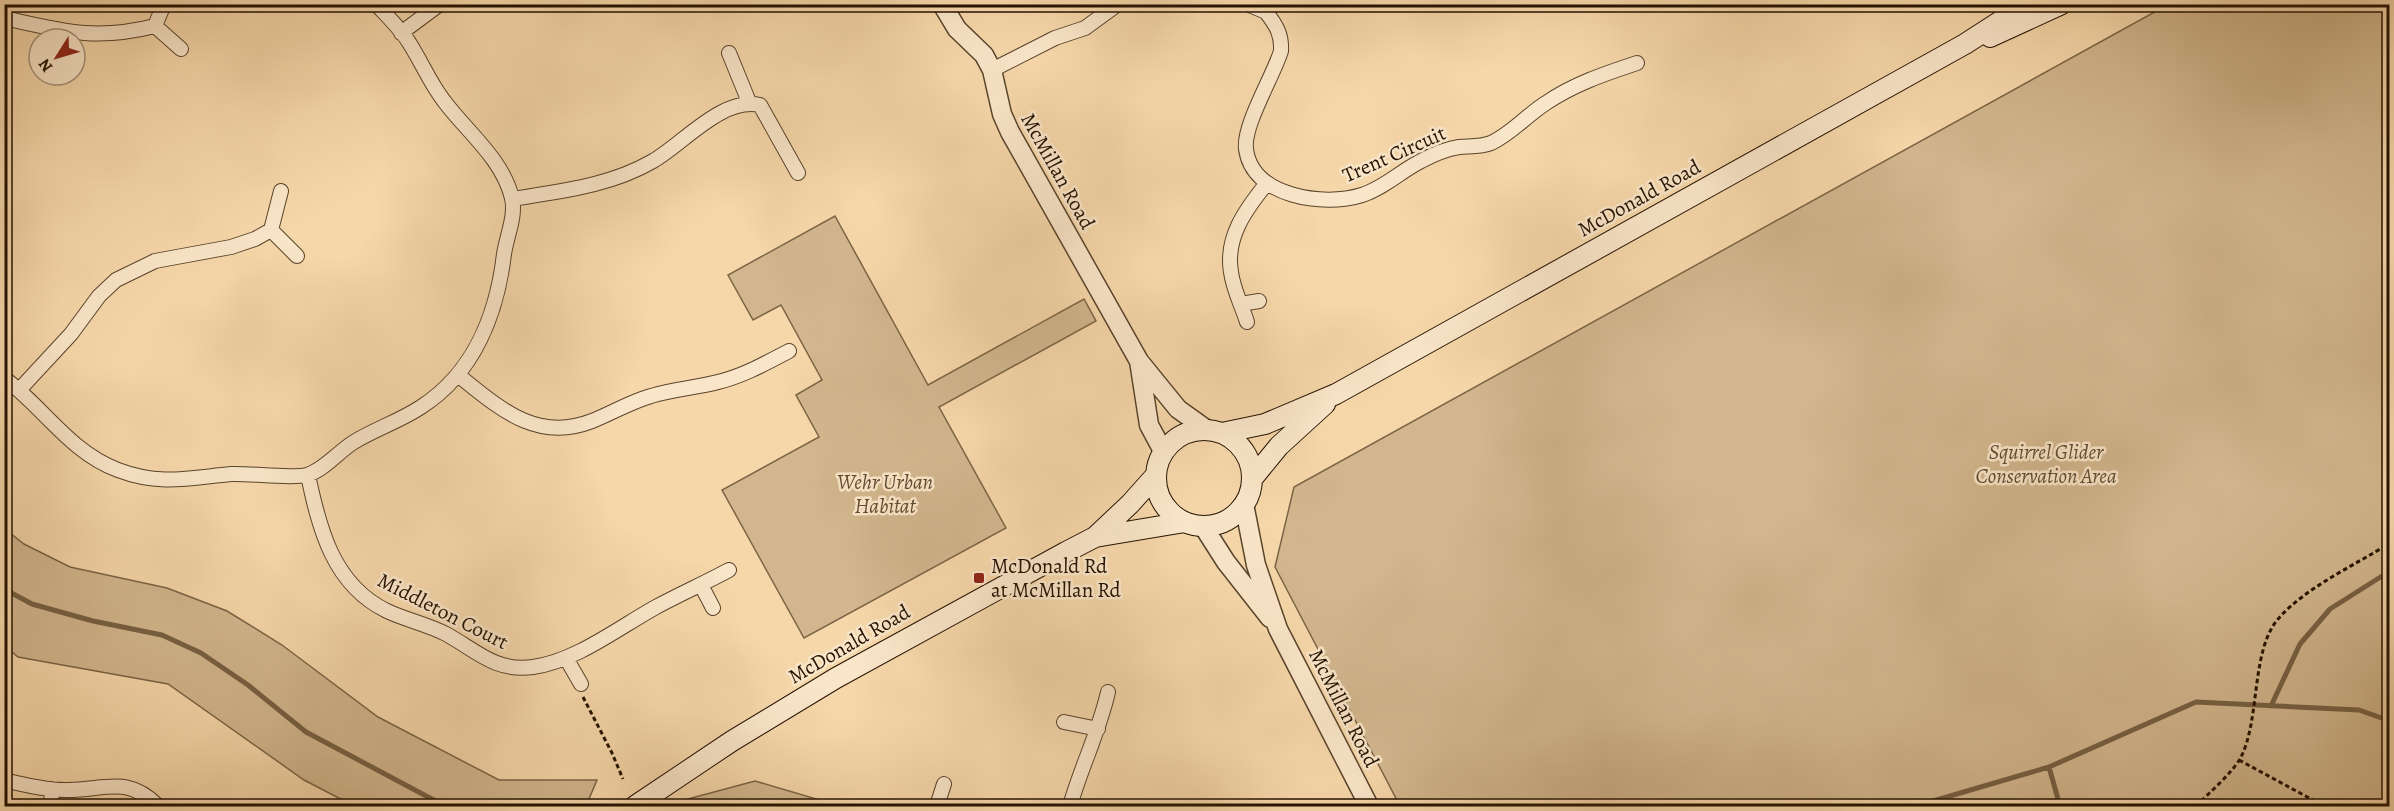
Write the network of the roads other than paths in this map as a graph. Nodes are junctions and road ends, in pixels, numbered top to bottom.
1 (164, 4) edge
2 (376, 4) edge
3 (440, 4) edge
4 (942, 4) edge
5 (1118, 4) edge
6 (1247, 4) edge
7 (2027, 4) edge
8 (2062, 4) edge
9 (1268, 8) edge
10 (4, 18) edge
11 (154, 26) junction
12 (401, 33) junction
13 (1965, 44) junction
14 (181, 50) dead end
15 (729, 53) dead end
16 (1637, 63) dead end
17 (992, 69) junction
18 (749, 102) junction
19 (798, 173) dead end
20 (1267, 183) junction
21 (281, 191) dead end
22 (512, 199) junction
23 (271, 230) junction
24 (297, 256) dead end
25 (1259, 302) dead end
26 (1241, 304) junction
27 (1247, 322) dead end
28 (789, 351) dead end
29 (1139, 361) junction
30 (458, 375) junction
31 (4, 378) edge
32 (20, 389) junction
33 (1336, 394) junction
34 (1214, 431) junction
35 (1163, 452) junction
36 (308, 475) junction
37 (1156, 475) junction
38 (1252, 479) junction
39 (1244, 504) junction
40 (1194, 524) junction
41 (1095, 537) junction
42 (729, 570) dead end
43 (701, 585) junction
44 (713, 608) dead end
45 (1278, 629) junction
46 (566, 658) junction
47 (581, 684) road end
48 (1108, 692) dead end
49 (1064, 722) dead end
50 (1098, 729) junction
51 (4, 780) edge
52 (944, 784) dead end
53 (51, 789) junction
54 (1368, 806) edge
55 (52, 807) edge
56 (158, 807) edge
57 (635, 807) edge
58 (937, 807) edge
59 (1070, 807) edge

1 - 11 street
2 - 12 street
3 - 12 street
4 - 17 street, McMillan Road
5 - 17 street
6 - 9 street
7 - 13 main road, McDonald Road
8 - 13 main road, McDonald Road
9 - 20 street
10 - 11 street
11 - 14 street
12 - 22 street
13 - 33 main road, McDonald Road
15 - 18 street
16 - 20 street, Trent Circuit
17 - 29 street, McMillan Road
18 - 19 street
18 - 22 street
20 - 26 street
21 - 23 street
22 - 30 street
23 - 24 street
23 - 32 street
25 - 26 street
26 - 27 street
28 - 30 street
29 - 34 street, McMillan Road
29 - 35 street, McMillan Road
30 - 36 street
31 - 32 street
32 - 36 street
33 - 34 main road, McDonald Road
33 - 38 main road, McDonald Road
34 - 35 main road
34 - 38 main road
35 - 37 main road
36 - 46 street, Middleton Court
37 - 40 main road
37 - 41 main road, McDonald Road
38 - 39 main road
39 - 40 main road
39 - 45 street, McMillan Road
40 - 41 main road, McDonald Road
40 - 45 street, McMillan Road
41 - 57 main road, McDonald Road
42 - 43 street, Middleton Court
43 - 44 street
43 - 46 street, Middleton Court
45 - 54 street, McMillan Road
46 - 47 street
48 - 50 street
49 - 50 street
50 - 59 street
51 - 53 street
52 - 58 street
53 - 55 street
53 - 56 street

